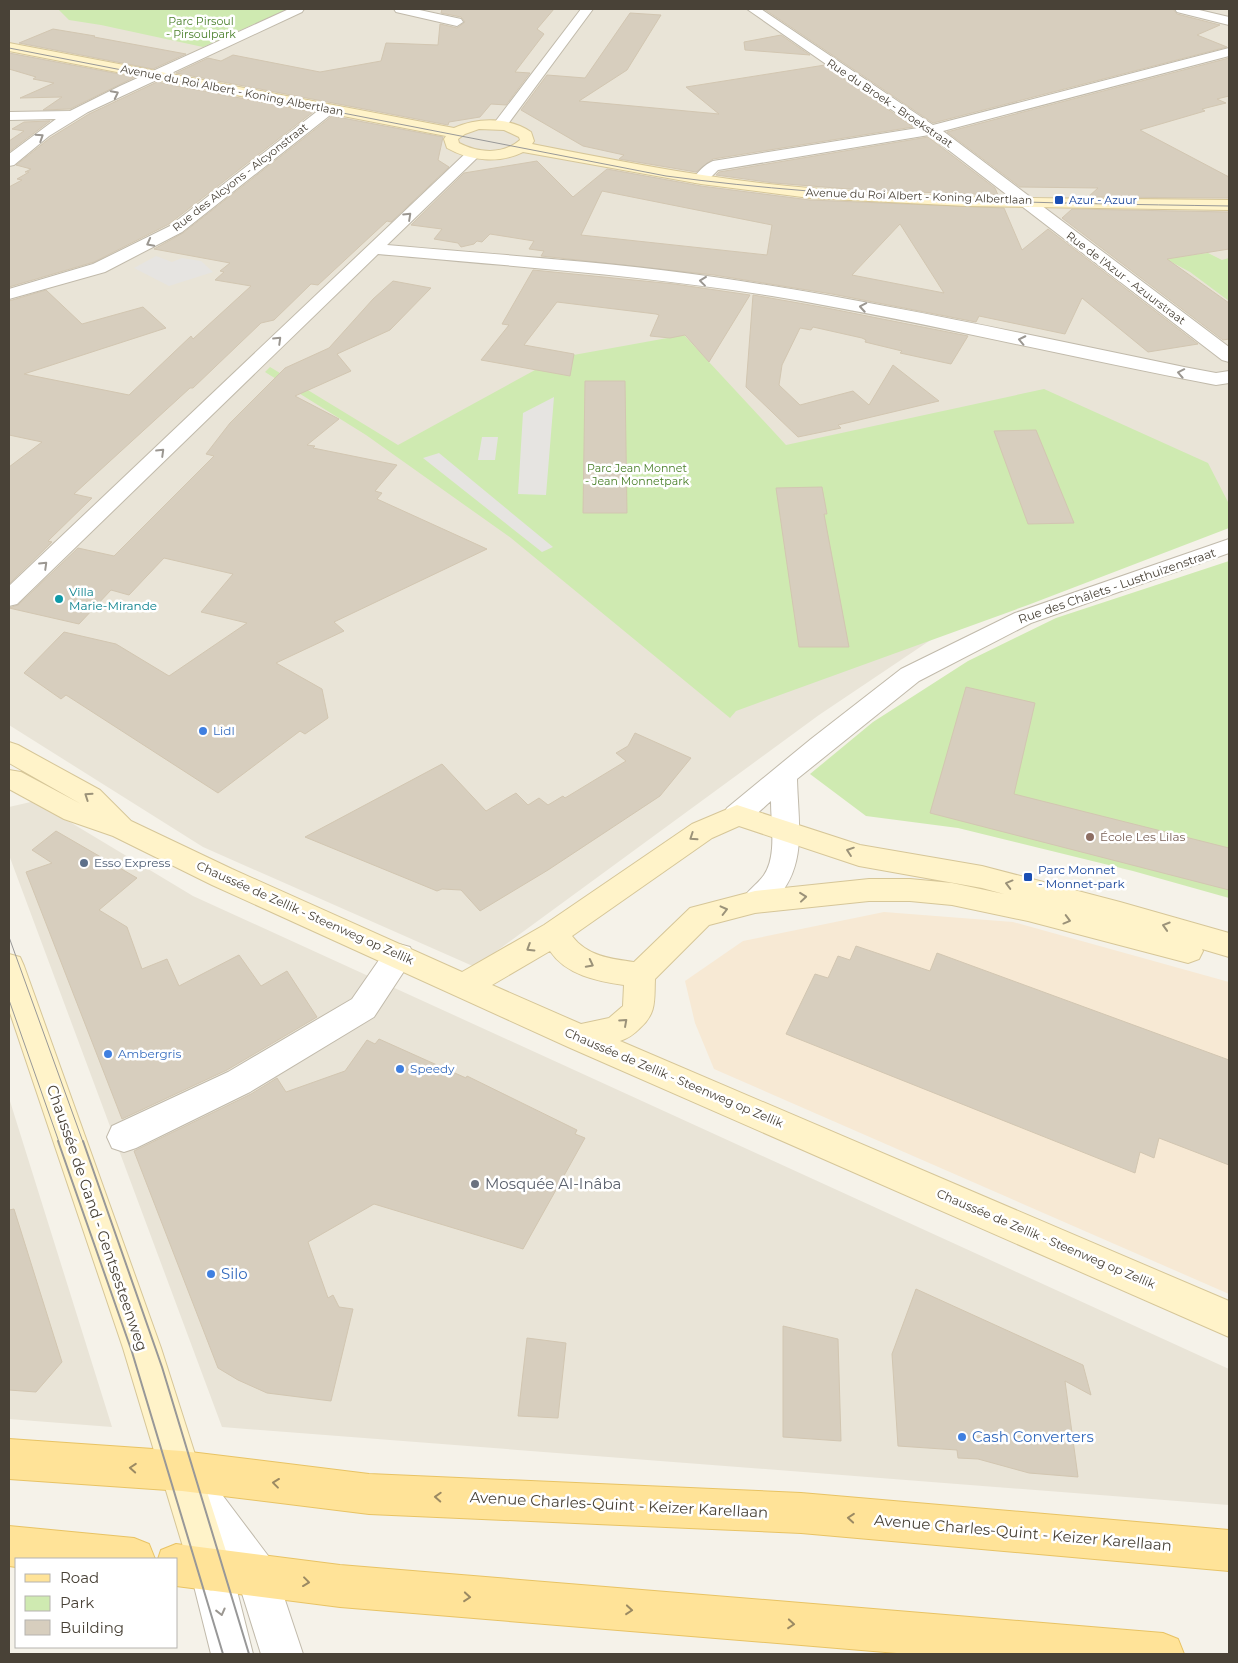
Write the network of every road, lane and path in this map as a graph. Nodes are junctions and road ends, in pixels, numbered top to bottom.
1 (298, 9) edge
2 (400, 9) edge
3 (588, 9) edge
4 (753, 9) edge
5 (1181, 9) edge
6 (1229, 21) edge
7 (457, 22) dead end
8 (9, 47) edge
9 (1229, 52) edge
10 (155, 74) junction
11 (329, 109) junction
12 (74, 115) junction
13 (9, 116) edge
14 (500, 125) junction
15 (931, 130) junction
16 (455, 133) junction
17 (522, 146) junction
18 (473, 154) junction
19 (9, 162) edge
20 (700, 180) junction
21 (1024, 200) junction
22 (1229, 205) edge
23 (373, 250) junction
24 (9, 294) edge
25 (1229, 356) edge
26 (1229, 377) edge
27 (1229, 546) edge
28 (9, 599) edge
29 (9, 751) edge
30 (784, 777) junction
31 (9, 779) edge
32 (737, 816) junction
33 (123, 829) junction
34 (784, 829) junction
35 (755, 902) junction
36 (554, 933) junction
37 (1229, 945) edge
38 (399, 956) junction
39 (1229, 961) edge
40 (9, 966) edge
41 (640, 976) junction
42 (465, 985) junction
43 (579, 1038) junction
44 (124, 1137) dead end
45 (1229, 1319) edge
46 (9, 1459) edge
47 (182, 1472) junction
48 (9, 1546) edge
49 (1229, 1551) edge
50 (124, 1558) edge
51 (194, 1568) edge
52 (257, 1576) junction
53 (232, 1654) edge
54 (282, 1654) edge
55 (1163, 1654) edge

1 - 10 street
2 - 7 street
3 - 14 street
4 - 15 street, Rue du Broek - Broekstraat
5 - 6 street
8 - 10 street, Avenue du Roi Albert - Koning Albertlaan
9 - 15 street
10 - 11 street, Avenue du Roi Albert - Koning Albertlaan
12 -> 10 street
11 - 16 street, Avenue du Roi Albert - Koning Albertlaan
11 -> 24 street, Rue des Alcyons - Alcyonstraat
12 - 13 street
19 -> 12 street
14 - 16 street, Avenue du Roi Albert - Koning Albertlaan
14 - 17 street, Avenue du Roi Albert - Koning Albertlaan
15 - 20 street
15 - 21 street, Rue du Broek - Broekstraat
16 - 18 street, Avenue du Roi Albert - Koning Albertlaan
17 - 18 street, Avenue du Roi Albert - Koning Albertlaan
17 - 20 street, Avenue du Roi Albert - Koning Albertlaan
23 -> 18 street
20 - 21 street, Avenue du Roi Albert - Koning Albertlaan
21 - 22 street, Avenue du Roi Albert - Koning Albertlaan
21 - 25 street, Rue de l'Azur - Azuurstraat
26 -> 23 street
28 -> 23 street
27 - 30 street, Rue des Châlets - Lusthuizenstraat
33 -> 29 street, Chaussée de Zellik - Steenweg op Zellik
30 - 32 street, Rue des Châlets - Lusthuizenstraat
30 - 34 street
31 - 33 street, Chaussée de Zellik - Steenweg op Zellik
32 - 34 street
32 -> 36 street
33 - 38 street, Chaussée de Zellik - Steenweg op Zellik
34 - 35 street
37 -> 34 street
35 -> 39 street
41 -> 35 street
36 -> 41 street
36 -> 42 street
38 - 42 street, Chaussée de Zellik - Steenweg op Zellik
38 - 44 street
40 - 47 street, Chaussée de Gand - Gentsesteenweg
43 -> 41 street
42 - 43 street, Chaussée de Zellik - Steenweg op Zellik
43 - 45 street, Chaussée de Zellik - Steenweg op Zellik
47 -> 46 main road, Avenue Charles-Quint - Keizer Karellaan
49 -> 47 main road, Avenue Charles-Quint - Keizer Karellaan
47 - 51 street, Chaussée de Gand - Gentsesteenweg
47 - 52 street, Chaussée de Gand - Gentsesteenweg
48 - 50 main road
51 - 52 main road
51 -> 53 street, Chaussée de Gand - Gentsesteenweg
52 - 54 street, Chaussée de Gand - Gentsesteenweg
52 -> 55 main road

